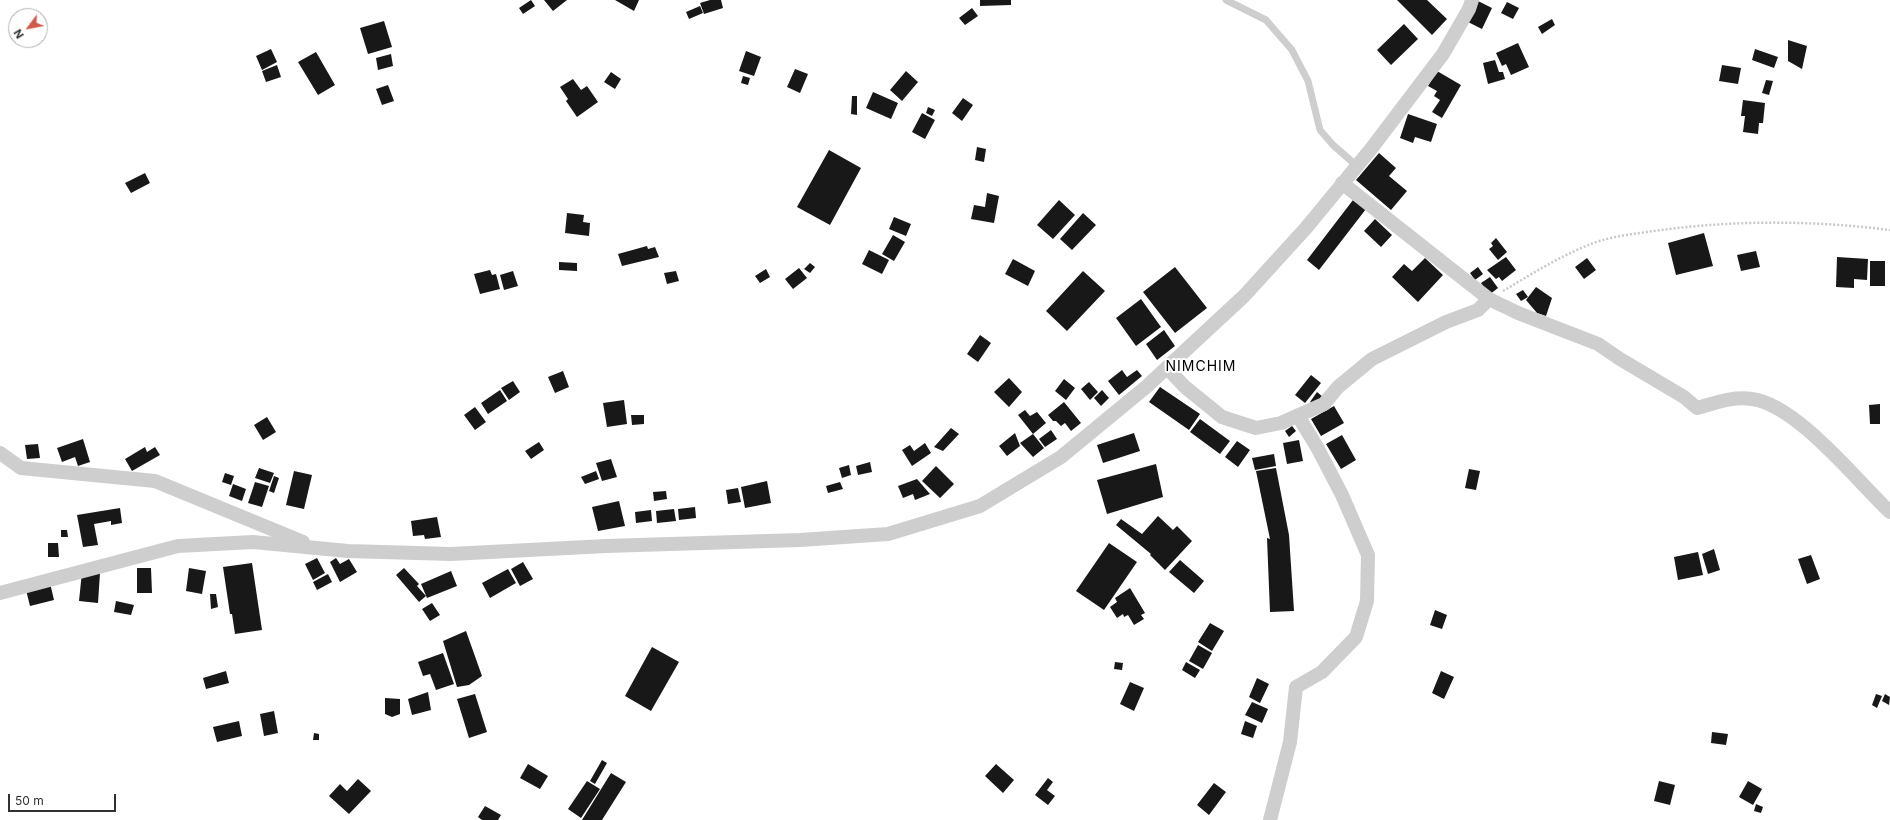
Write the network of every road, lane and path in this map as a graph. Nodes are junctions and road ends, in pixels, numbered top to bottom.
1 (1226, 0) edge
2 (1472, 0) edge
3 (1357, 166) junction
4 (1342, 184) junction
5 (1890, 230) edge
6 (1489, 299) junction
7 (1167, 368) junction
8 (1298, 416) junction
9 (0, 453) edge
10 (1890, 512) edge
11 (316, 548) junction
12 (0, 593) edge
13 (1270, 820) edge

1 - 3 lane
2 - 3 street
3 - 4 street
4 - 6 street
4 - 7 street
5 - 6 path
6 - 8 street
6 - 10 street
7 - 8 street
7 - 11 street
8 - 13 street
9 - 11 street
11 - 12 street

